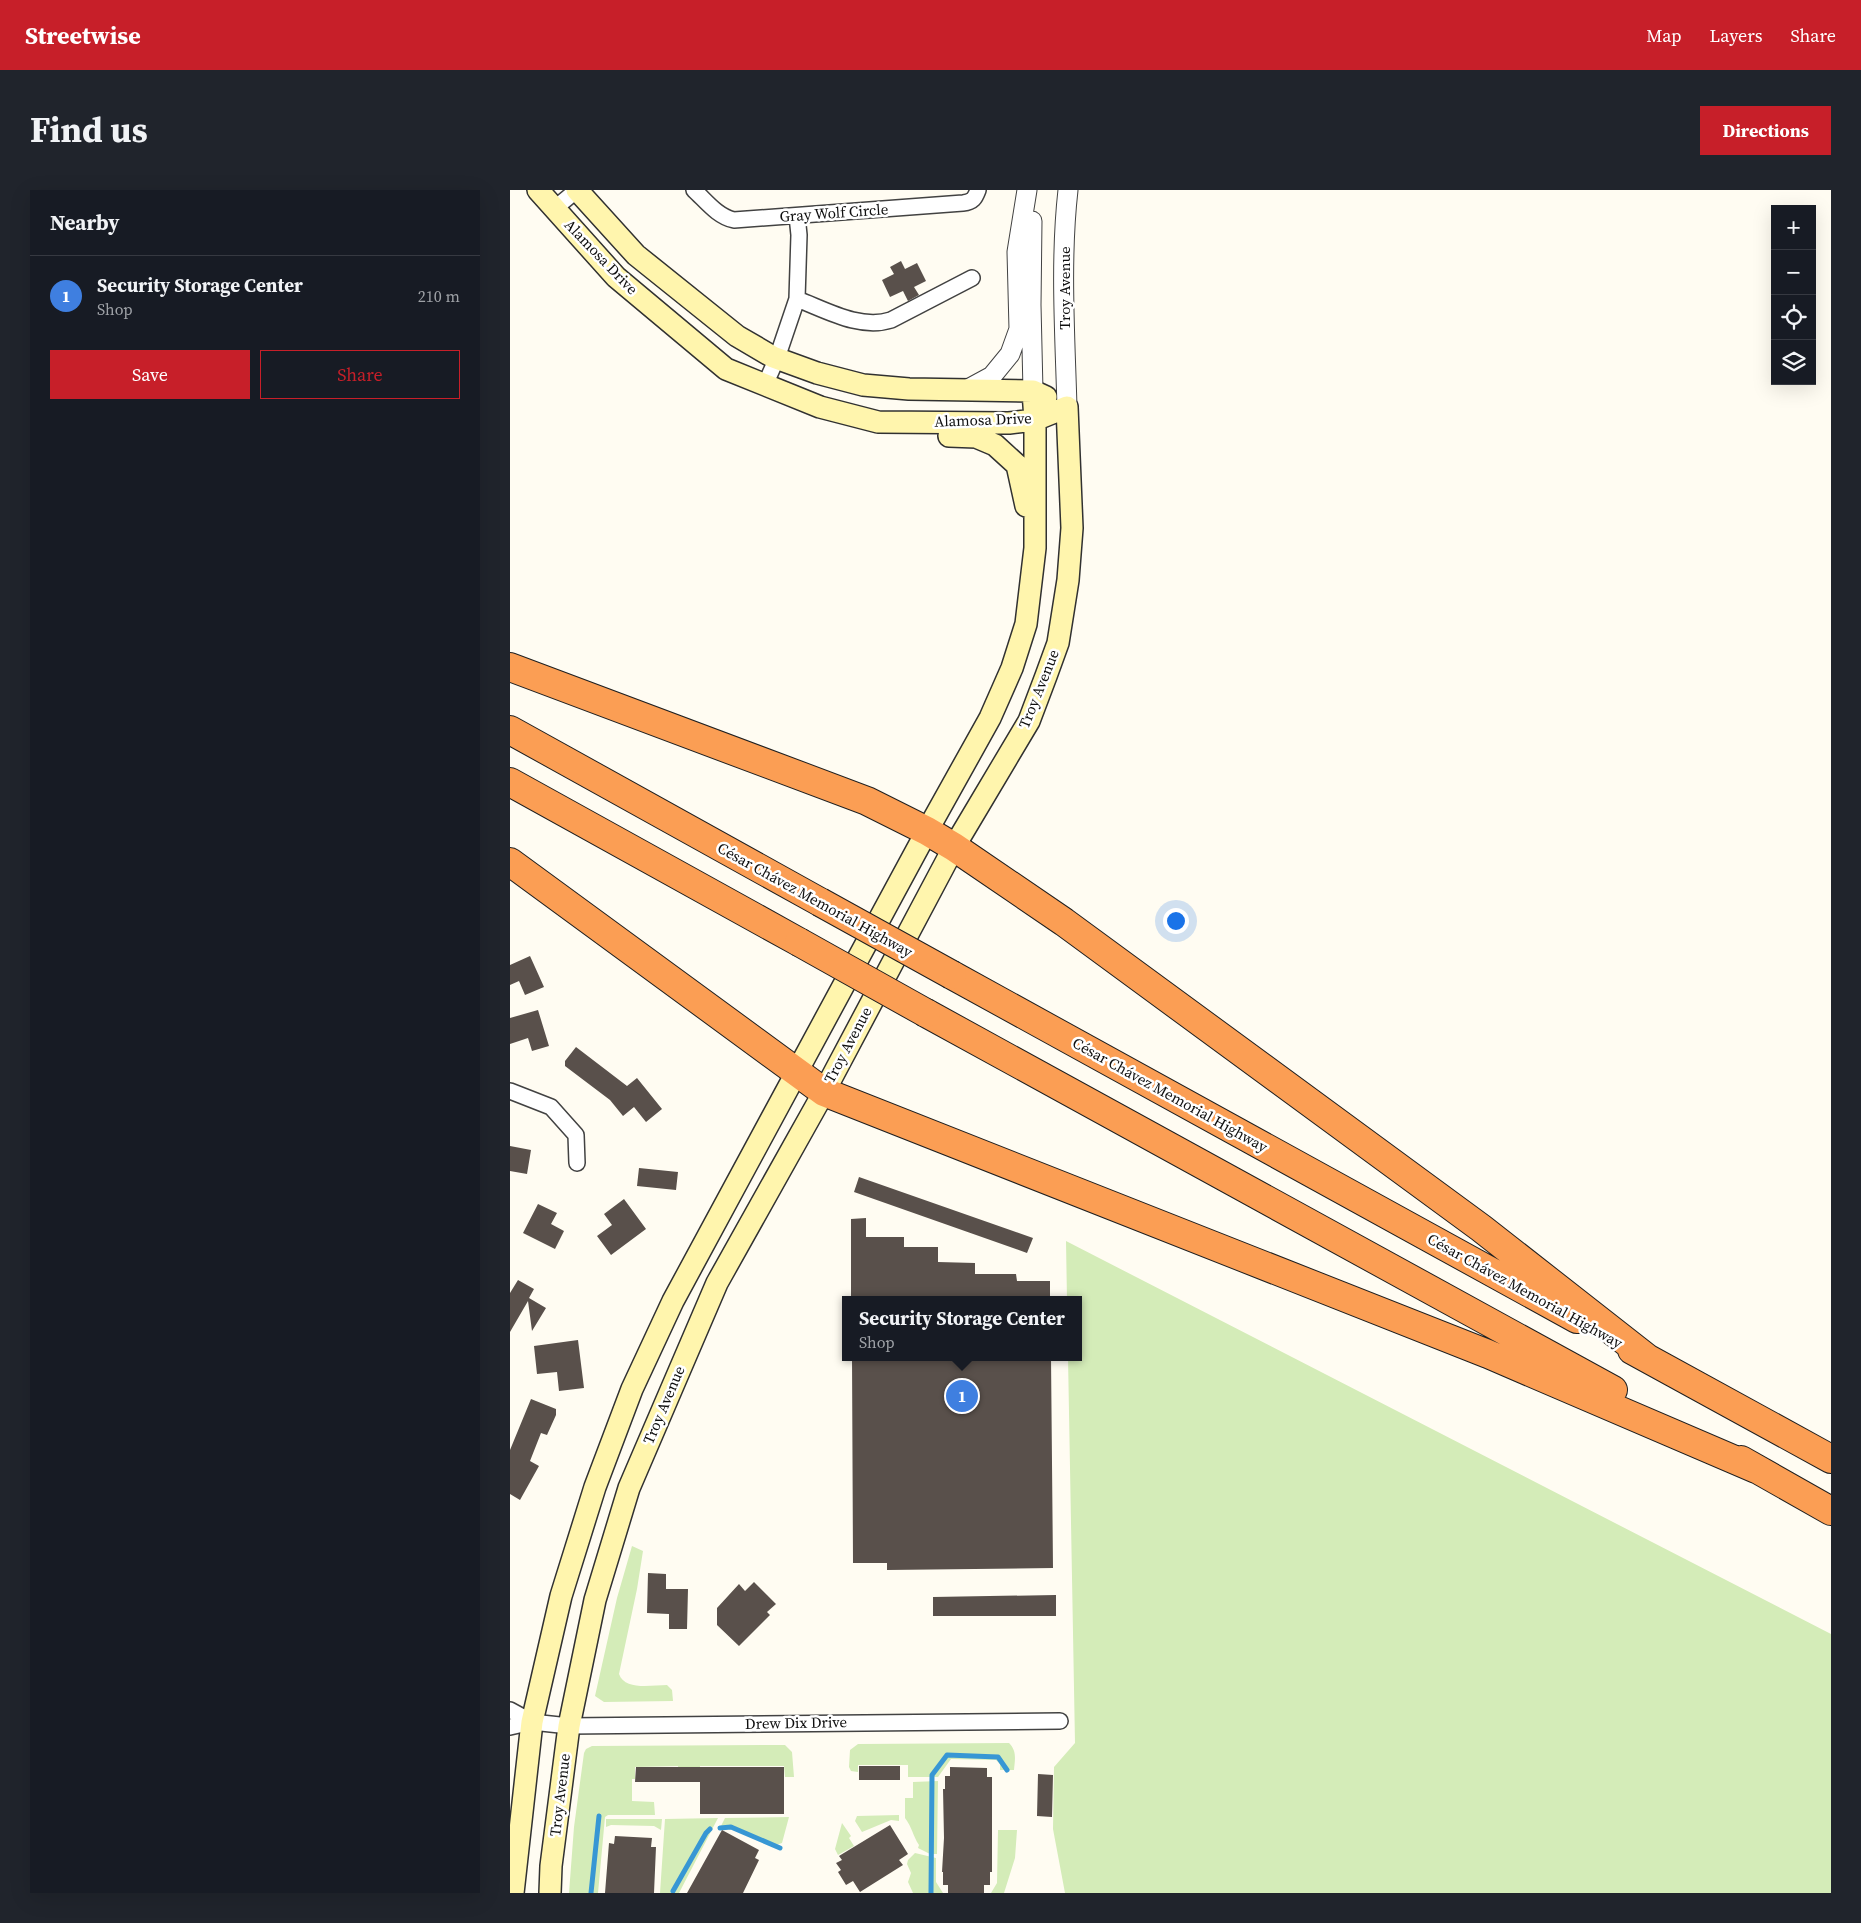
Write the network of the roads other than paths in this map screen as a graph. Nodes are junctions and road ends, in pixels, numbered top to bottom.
1 (538, 190) edge
2 (577, 190) edge
3 (694, 190) edge
4 (978, 190) edge
5 (1027, 190) edge
6 (1032, 190) edge
7 (1068, 190) edge
8 (554, 209) junction
9 (797, 216) junction
10 (972, 278) dead end
11 (797, 299) junction
12 (777, 358) junction
13 (765, 385) junction
14 (968, 389) junction
15 (1033, 391) junction
16 (1067, 407) junction
17 (1035, 420) junction
18 (878, 422) junction
19 (1035, 548) junction
20 (510, 667) edge
21 (510, 730) edge
22 (510, 782) edge
23 (927, 831) junction
24 (954, 847) junction
25 (510, 862) edge
26 (796, 1072) junction
27 (510, 1091) edge
28 (824, 1092) junction
29 (578, 1163) dead end
30 (1647, 1358) junction
31 (1831, 1459) edge
32 (1756, 1469) junction
33 (1831, 1511) edge
34 (510, 1710) edge
35 (1060, 1720) dead end
36 (532, 1722) junction
37 (569, 1726) junction
38 (510, 1727) edge
39 (513, 1893) edge
40 (550, 1893) edge

1 - 8 main road, Alamosa Drive
2 - 8 street
2 - 12 main road, Alamosa Drive
3 - 9 street, Gray Wolf Circle
4 - 9 street, Gray Wolf Circle
5 - 14 street
6 - 15 street
7 - 16 street, Troy Avenue
8 - 13 main road, Alamosa Drive
9 - 11 street
10 - 11 street
11 - 12 street
12 - 13 street
12 - 14 main road, Alamosa Drive
13 - 18 main road, Alamosa Drive
14 - 15 main road, Alamosa Drive
15 - 16 main road, Alamosa Drive
15 - 17 main road
16 - 17 main road, Alamosa Drive
16 - 24 main road, Troy Avenue
17 - 18 main road, Alamosa Drive
17 - 19 main road
18 - 19 main road
19 - 23 main road
20 - 23 highway
21 - 30 highway, César Chávez Memorial Highway, bridge
22 - 32 highway, bridge
23 - 24 highway
23 - 26 main road
24 - 28 main road, Troy Avenue
24 - 30 highway
25 - 26 highway
26 - 28 highway
26 - 36 main road
27 - 29 street
28 - 32 highway
28 - 37 main road, Troy Avenue
30 - 31 highway, César Chávez Memorial Highway
32 - 33 highway
34 - 36 street
35 - 37 street, Drew Dix Drive
36 - 37 street, Drew Dix Drive
36 - 38 street
36 - 39 main road
37 - 40 main road, Troy Avenue

